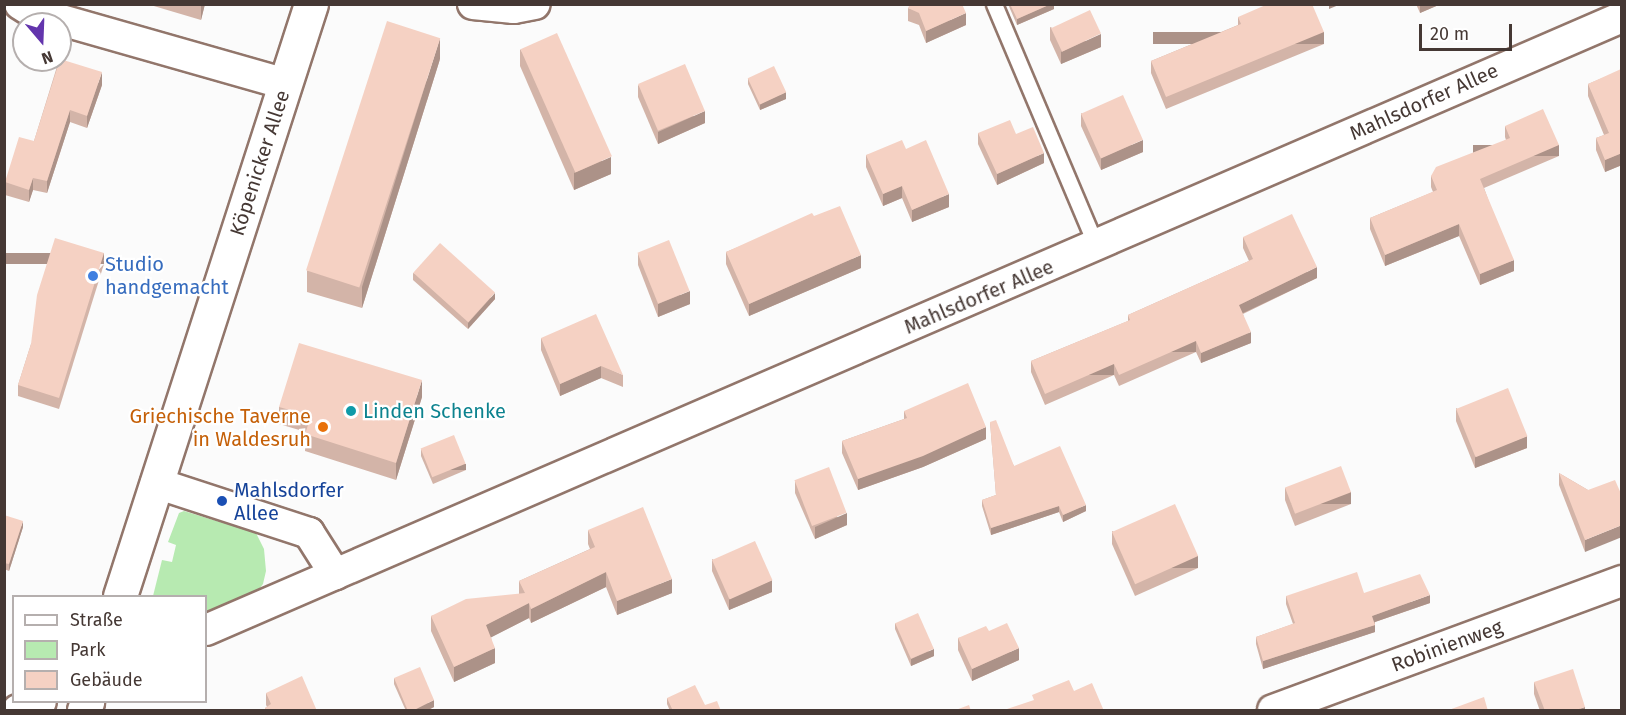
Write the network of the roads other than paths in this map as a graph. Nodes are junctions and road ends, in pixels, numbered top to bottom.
1 (20, 4) edge
2 (311, 4) edge
3 (473, 4) edge
4 (535, 4) edge
5 (994, 4) edge
6 (1622, 17) edge
7 (285, 84) junction
8 (1096, 246) junction
9 (156, 483) junction
10 (335, 574) junction
11 (1622, 581) edge
12 (121, 595) edge
13 (207, 630) edge
14 (38, 703) edge
15 (18, 711) edge
16 (1273, 711) edge

1 - 7 street
2 - 7 street, Köpenicker Allee
3 - 4 street
5 - 8 lane
6 - 8 street, Mahlsdorfer Allee
7 - 9 street, Köpenicker Allee
8 - 10 street, Mahlsdorfer Allee
9 - 10 street
9 - 12 street, Köpenicker Allee
10 - 13 street, Mahlsdorfer Allee
11 - 16 street, Robinienweg
14 - 15 street

